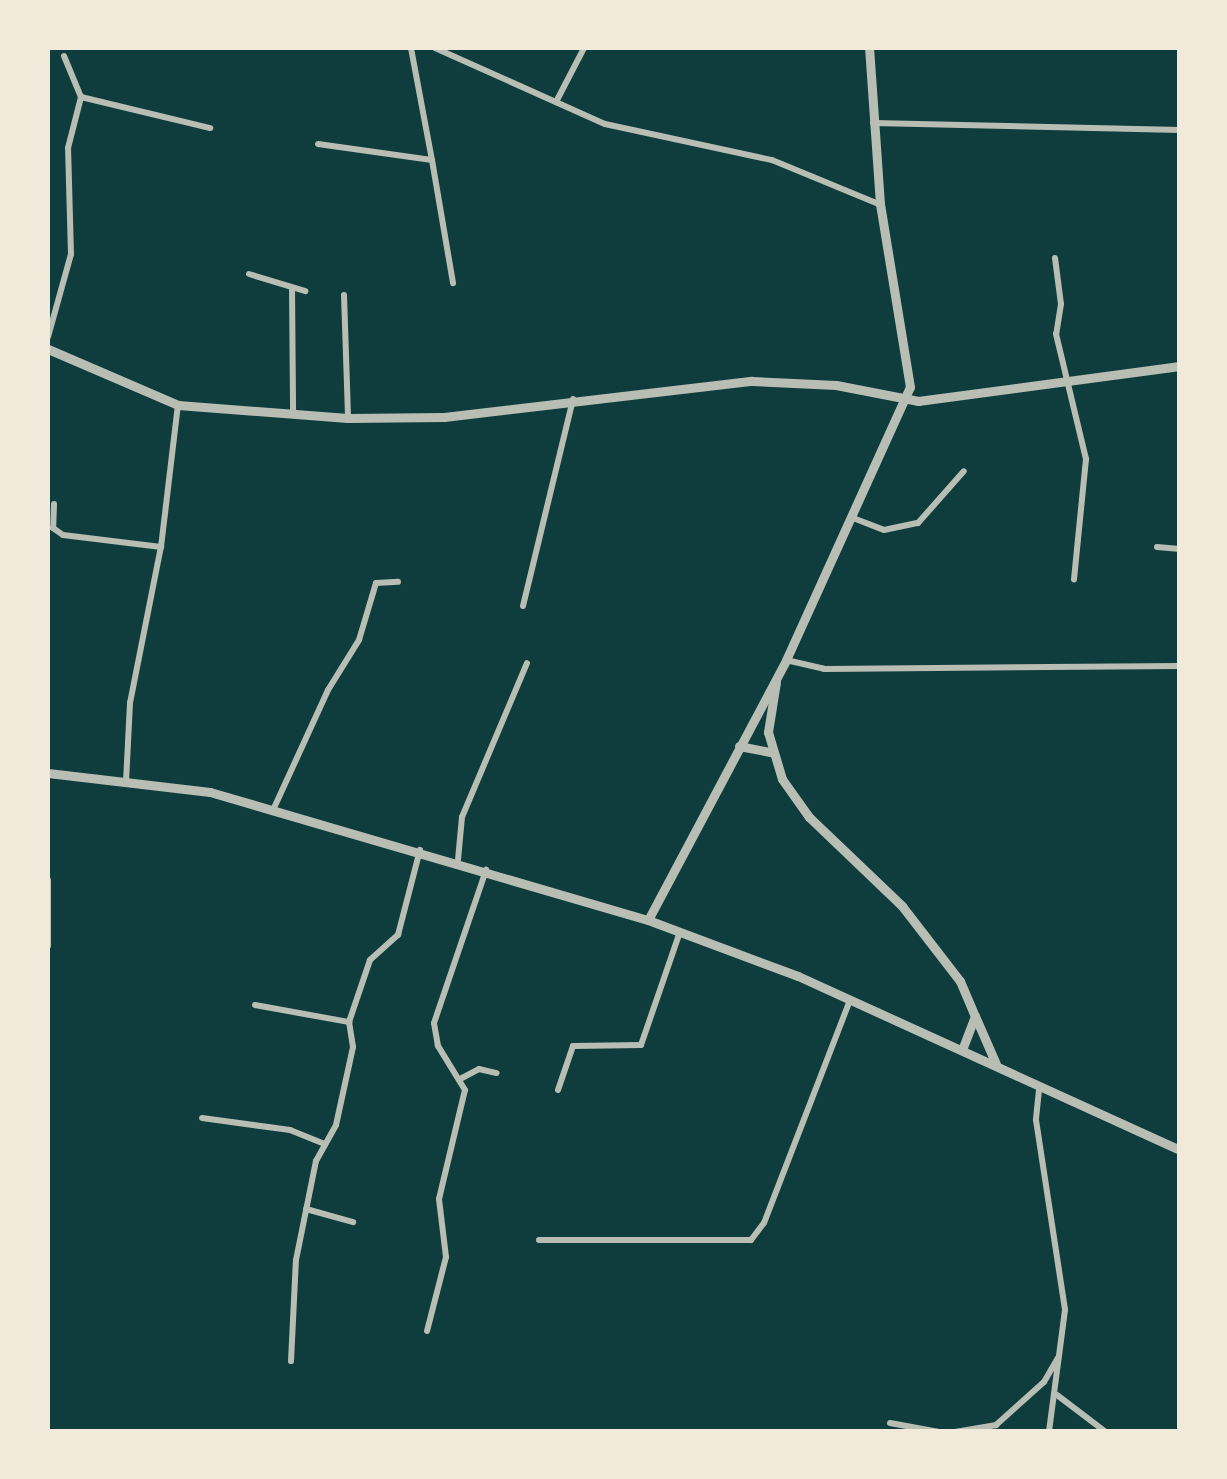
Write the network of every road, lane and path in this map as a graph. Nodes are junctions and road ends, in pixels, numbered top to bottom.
1 (411, 48) edge
2 (435, 48) edge
3 (584, 48) edge
4 (869, 48) edge
5 (64, 56) dead end
6 (81, 97) junction
7 (556, 102) junction
8 (872, 123) junction
9 (210, 128) dead end
10 (1180, 130) edge
11 (318, 144) dead end
12 (432, 160) junction
13 (880, 204) junction
14 (1056, 258) dead end
15 (249, 274) dead end
16 (452, 284) dead end
17 (292, 288) junction
18 (305, 291) dead end
19 (344, 295) dead end
20 (48, 338) edge
21 (48, 349) edge
22 (1180, 366) edge
23 (1063, 378) junction
24 (574, 398) junction
25 (902, 400) junction
26 (178, 405) junction
27 (293, 414) junction
28 (348, 418) junction
29 (964, 471) dead end
30 (54, 504) dead end
31 (853, 518) junction
32 (161, 547) junction
33 (1157, 547) dead end
34 (1180, 549) edge
35 (1074, 579) dead end
36 (398, 582) dead end
37 (523, 606) dead end
38 (786, 660) junction
39 (527, 663) dead end
40 (1180, 666) edge
41 (776, 679) junction
42 (739, 746) junction
43 (771, 752) junction
44 (48, 772) edge
45 (126, 782) junction
46 (274, 808) junction
47 (420, 849) junction
48 (458, 860) junction
49 (486, 869) junction
50 (48, 880) edge
51 (648, 920) junction
52 (680, 930) junction
53 (48, 946) edge
54 (850, 999) junction
55 (255, 1005) dead end
56 (975, 1016) junction
57 (349, 1022) junction
58 (962, 1048) junction
59 (996, 1064) junction
60 (497, 1073) dead end
61 (462, 1078) junction
62 (558, 1090) dead end
63 (1038, 1090) junction
64 (202, 1118) dead end
65 (325, 1144) junction
66 (1180, 1150) edge
67 (306, 1209) junction
68 (353, 1222) dead end
69 (539, 1240) dead end
70 (427, 1332) dead end
71 (1061, 1354) junction
72 (291, 1362) dead end
73 (1057, 1395) junction
74 (890, 1423) dead end
75 (939, 1432) edge
76 (954, 1432) edge
77 (1050, 1432) edge
78 (1106, 1432) edge

1 - 12 street
2 - 7 street
3 - 7 street
4 - 8 street
5 - 6 street
6 - 9 street
6 - 20 street
7 - 13 street
8 - 10 street
8 - 13 street
11 - 12 street
12 - 16 street
13 - 25 street
14 - 23 street
15 - 17 street
17 - 18 street
17 - 27 street
19 - 28 street
21 - 26 street
22 - 23 street
23 - 25 street
23 - 35 street
24 - 25 street
24 - 28 street
24 - 37 street
25 - 31 street
26 - 27 street
26 - 32 street
27 - 28 street
29 - 31 street
30 - 32 street
31 - 38 street
32 - 45 street
33 - 34 street
36 - 46 street
38 - 40 street
38 - 41 street
39 - 48 street
41 - 42 street
41 - 43 street
42 - 43 street
42 - 51 street
43 - 56 street
44 - 45 street
45 - 46 street
46 - 47 street
47 - 48 street
47 - 57 street
48 - 49 street
49 - 51 street
49 - 61 street
50 - 53 street
51 - 52 street
52 - 54 street
52 - 62 street
54 - 58 street
54 - 69 street
55 - 57 street
56 - 58 street
56 - 59 street
57 - 65 street
58 - 59 street
59 - 63 street
60 - 61 street
61 - 70 street
63 - 66 street
63 - 71 street
64 - 65 street
65 - 67 street
67 - 68 street
67 - 72 street
71 - 73 street
71 - 76 street
73 - 77 street
73 - 78 street
74 - 75 street

